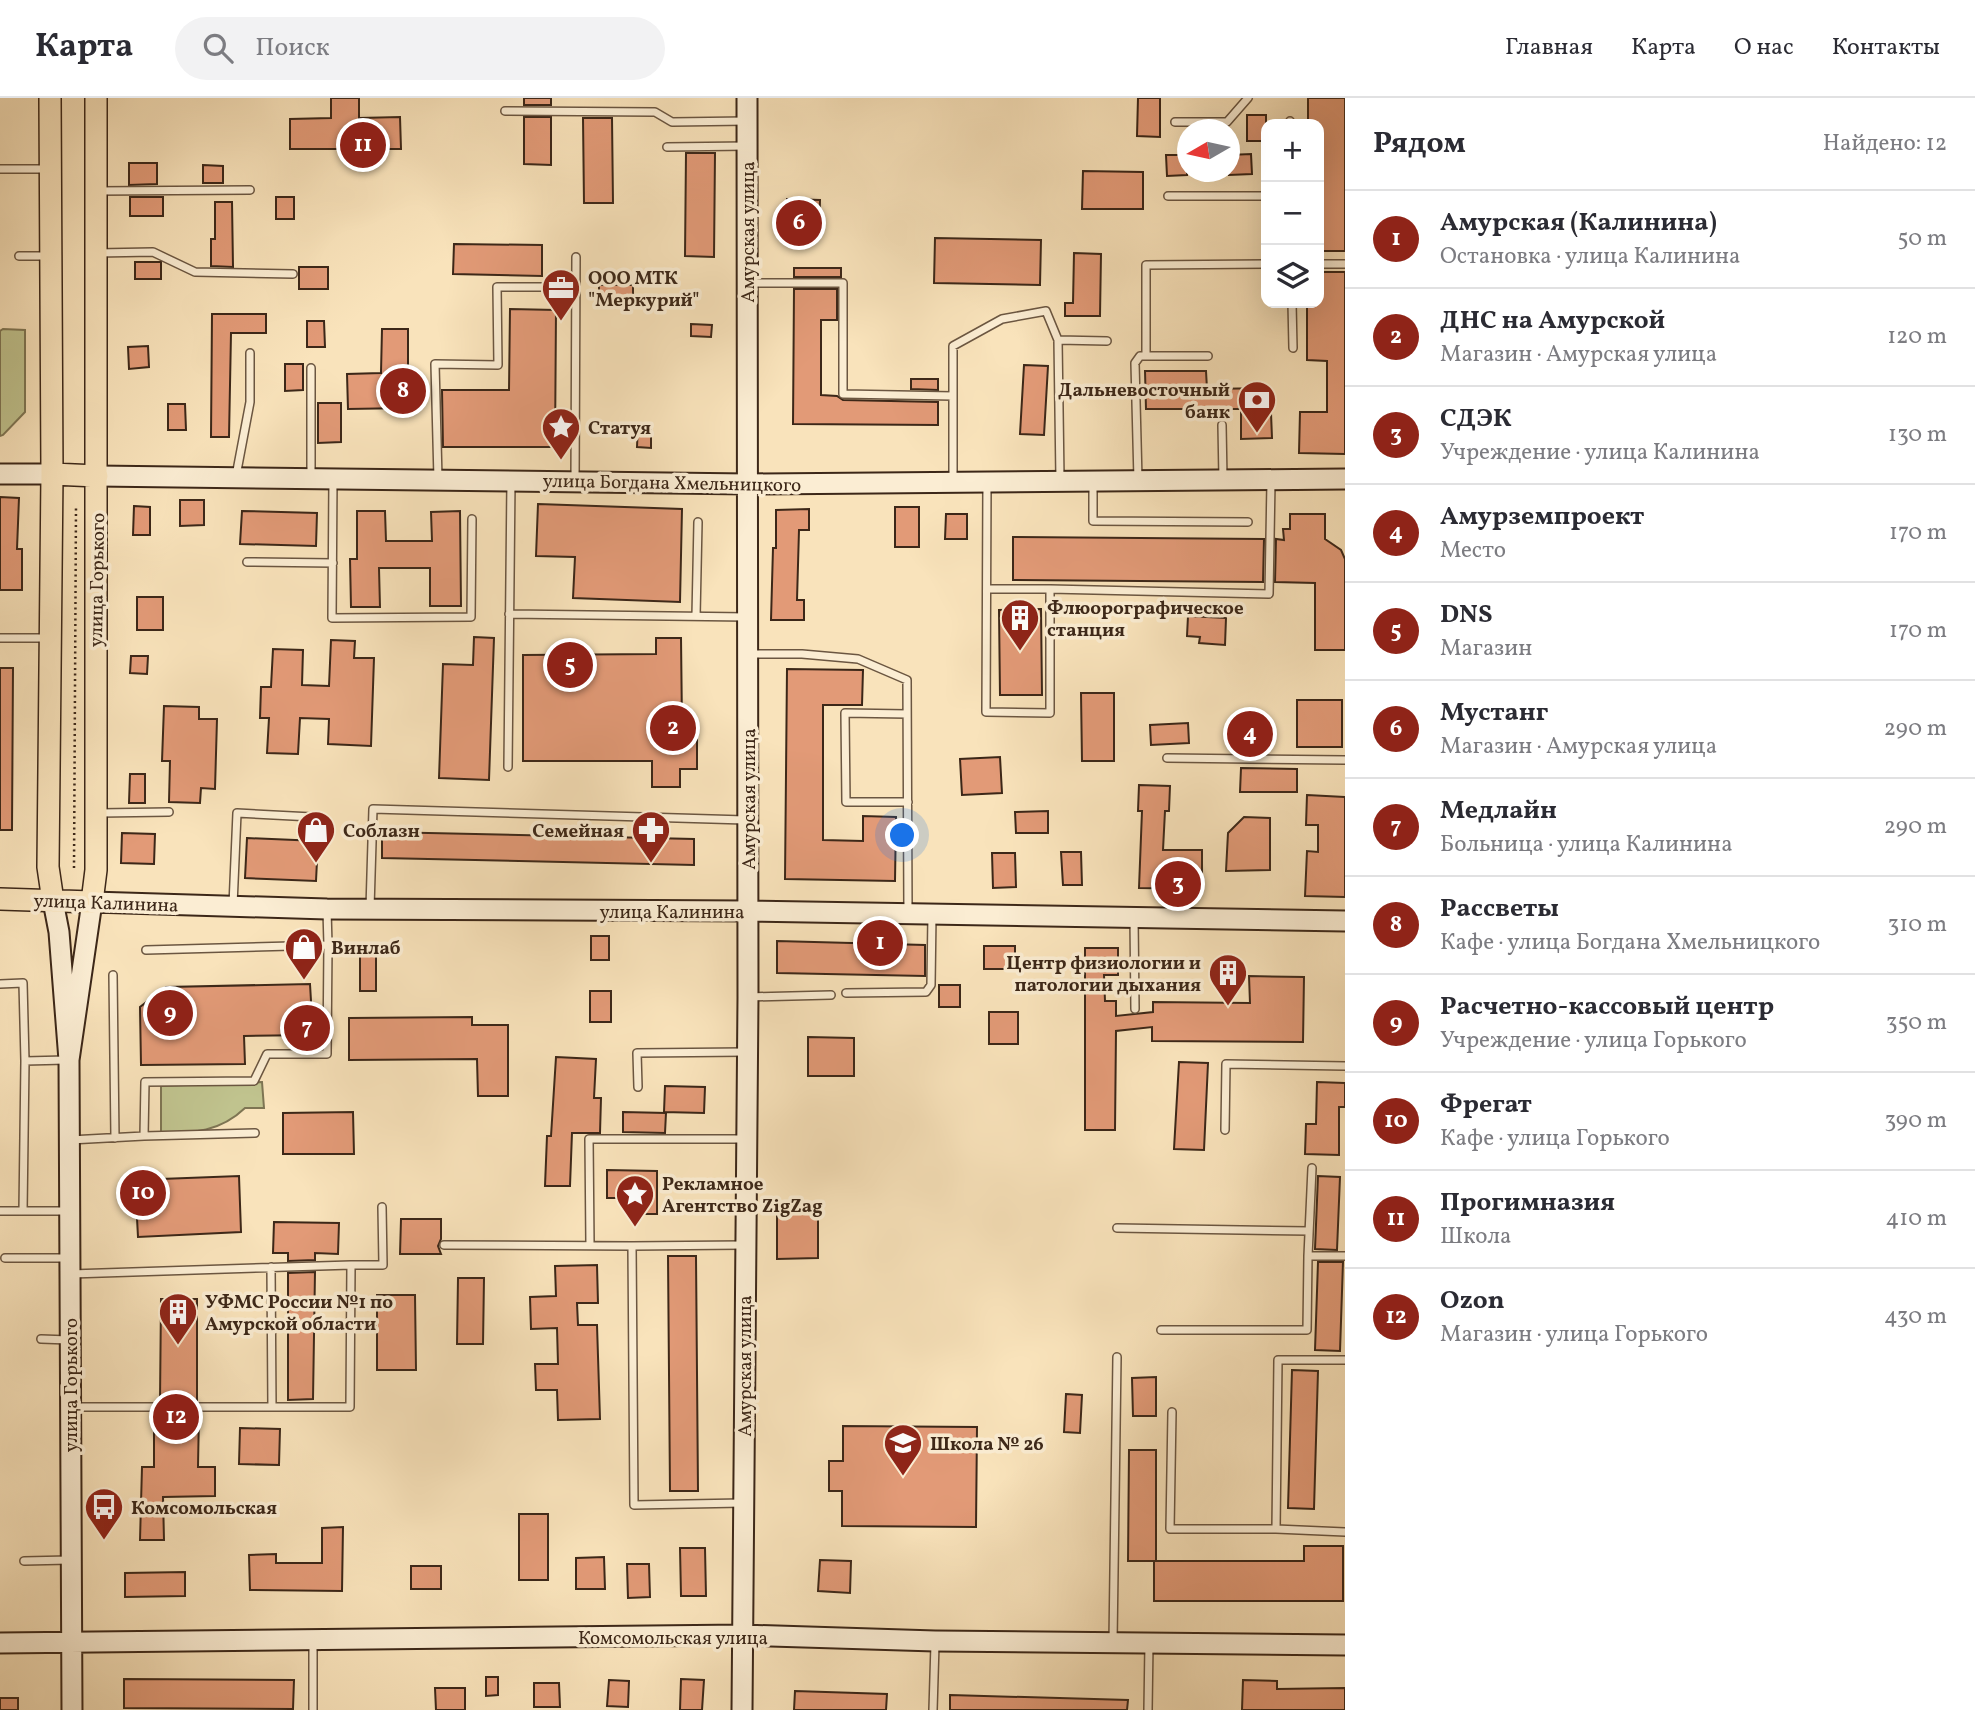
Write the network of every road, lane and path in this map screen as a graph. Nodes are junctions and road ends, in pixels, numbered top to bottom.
1 (50, 98) edge
2 (96, 98) edge
3 (747, 98) edge
4 (1248, 98) edge
5 (505, 110) dead end
6 (747, 121) junction
7 (1175, 122) dead end
8 (747, 146) junction
9 (667, 147) dead end
10 (0, 169) edge
11 (50, 169) junction
12 (250, 190) dead end
13 (96, 191) junction
14 (1168, 196) dead end
15 (1261, 196) edge
16 (96, 253) junction
17 (19, 256) dead end
18 (51, 256) junction
19 (576, 257) dead end
20 (1261, 264) edge
21 (1324, 264) edge
22 (1345, 264) edge
23 (293, 274) dead end
24 (747, 283) junction
25 (541, 287) dead end
26 (1292, 308) edge
27 (1058, 340) junction
28 (1107, 341) dead end
29 (1293, 348) dead end
30 (250, 353) dead end
31 (1146, 356) junction
32 (1208, 356) dead end
33 (311, 368) dead end
34 (953, 396) junction
35 (1222, 425) dead end
36 (0, 474) edge
37 (52, 474) junction
38 (97, 476) junction
39 (236, 477) junction
40 (311, 478) junction
41 (333, 478) junction
42 (438, 479) junction
43 (1270, 479) junction
44 (1345, 479) edge
45 (510, 480) junction
46 (1138, 480) junction
47 (1223, 480) junction
48 (575, 481) junction
49 (1060, 481) junction
50 (1093, 481) junction
51 (953, 482) junction
52 (987, 482) junction
53 (748, 484) junction
54 (65, 505) dead end
55 (76, 506) junction
56 (86, 508) dead end
57 (472, 519) dead end
58 (1248, 522) dead end
59 (698, 523) dead end
60 (247, 562) dead end
61 (333, 563) junction
62 (987, 589) dead end
63 (1050, 589) junction
64 (509, 614) junction
65 (696, 616) junction
66 (748, 617) junction
67 (0, 638) edge
68 (49, 638) junction
69 (748, 654) junction
70 (907, 714) junction
71 (1167, 758) dead end
72 (1345, 760) edge
73 (508, 767) dead end
74 (908, 802) junction
75 (169, 812) dead end
76 (95, 813) junction
77 (312, 817) dead end
78 (748, 820) junction
79 (64, 867) dead end
80 (0, 899) edge
81 (53, 901) junction
82 (92, 902) junction
83 (233, 906) junction
84 (327, 909) junction
85 (370, 909) junction
86 (748, 911) junction
87 (908, 914) junction
88 (932, 914) junction
89 (1135, 918) junction
90 (1345, 921) edge
91 (328, 945) junction
92 (146, 950) dead end
93 (113, 975) dead end
94 (0, 984) edge
95 (846, 993) dead end
96 (831, 995) dead end
97 (748, 997) junction
98 (1135, 1010) dead end
99 (747, 1052) junction
100 (69, 1059) junction
101 (25, 1061) junction
102 (1345, 1066) edge
103 (638, 1087) dead end
104 (1225, 1130) dead end
105 (255, 1132) dead end
106 (144, 1136) junction
107 (115, 1138) junction
108 (746, 1139) junction
109 (69, 1140) junction
110 (1312, 1168) dead end
111 (382, 1208) dead end
112 (0, 1211) edge
113 (23, 1211) junction
114 (69, 1211) junction
115 (1117, 1228) dead end
116 (1310, 1231) junction
117 (444, 1245) dead end
118 (590, 1245) junction
119 (745, 1245) junction
120 (632, 1246) junction
121 (1308, 1256) junction
122 (1345, 1256) edge
123 (5, 1258) dead end
124 (351, 1265) junction
125 (70, 1266) junction
126 (271, 1268) junction
127 (1161, 1330) dead end
128 (41, 1339) dead end
129 (70, 1340) junction
130 (1117, 1357) dead end
131 (1345, 1360) edge
132 (70, 1407) junction
133 (272, 1407) junction
134 (1172, 1412) dead end
135 (743, 1503) junction
136 (1276, 1529) junction
137 (1345, 1532) edge
138 (71, 1560) junction
139 (24, 1561) dead end
140 (742, 1635) junction
141 (313, 1640) junction
142 (935, 1641) junction
143 (71, 1642) junction
144 (0, 1643) edge
145 (1113, 1643) junction
146 (1149, 1643) junction
147 (1345, 1645) edge
148 (72, 1710) edge
149 (313, 1710) edge
150 (742, 1710) edge
151 (933, 1710) edge
152 (1149, 1710) edge

1 - 11 main road, улица Горького
2 - 13 main road, улица Горького
3 - 6 street, Амурская улица
4 - 7 lane
5 - 6 lane
6 - 8 street, Амурская улица
8 - 9 lane
8 - 24 street, Амурская улица
10 - 11 lane
11 - 18 main road, улица Горького
12 - 13 lane
13 - 16 main road, улица Горького
14 - 15 lane
16 - 23 lane
16 - 38 main road, улица Горького
17 - 18 lane
18 - 37 main road, улица Горького
19 - 48 lane
20 - 31 lane
21 - 22 lane
24 - 34 lane
24 - 53 street, Амурская улица
25 - 42 lane
26 - 29 lane
27 - 28 lane
27 - 34 lane
27 - 49 lane
30 - 39 lane
31 - 32 lane
31 - 46 lane
33 - 40 lane
34 - 51 lane
35 - 47 lane
36 - 37 street, улица Богдана Хмельницкого
37 - 38 main road, улица Богдана Хмельницкого
37 - 68 main road, улица Горького
38 - 39 street, улица Богдана Хмельницкого
38 - 76 main road, улица Горького
39 - 40 street, улица Богдана Хмельницкого
40 - 41 street, улица Богдана Хмельницкого
41 - 42 street, улица Богдана Хмельницкого
41 - 61 lane
42 - 45 street, улица Богдана Хмельницкого
43 - 44 street, улица Богдана Хмельницкого
43 - 47 street, улица Богдана Хмельницкого
43 - 63 lane
45 - 48 street, улица Богдана Хмельницкого
45 - 64 lane
46 - 47 street, улица Богдана Хмельницкого
46 - 50 street, улица Богдана Хмельницкого
48 - 53 street, улица Богдана Хмельницкого
49 - 50 street, улица Богдана Хмельницкого
49 - 52 street, улица Богдана Хмельницкого
50 - 58 lane
51 - 52 street, улица Богдана Хмельницкого
51 - 53 street, улица Богдана Хмельницкого
52 - 63 lane
53 - 66 street, Амурская улица
54 - 55 path
55 - 56 path
55 - 79 path
57 - 61 lane
59 - 65 lane
60 - 61 lane
62 - 63 lane
64 - 65 lane
64 - 73 lane
65 - 66 lane
66 - 69 street, Амурская улица
67 - 68 lane
68 - 81 main road, улица Горького
69 - 70 lane
69 - 78 street, Амурская улица
70 - 74 lane
70 - 74 lane
71 - 72 lane
74 - 87 lane
75 - 76 lane
76 - 82 main road, улица Горького
77 - 83 lane
78 - 85 lane
78 - 86 street, Амурская улица
80 - 81 main road, улица Калинина
81 - 82 main road, улица Калинина
81 - 100 street, улица Горького
82 - 83 street, улица Калинина
82 - 100 street, улица Горького
83 - 84 street, улица Калинина
84 - 85 street, улица Калинина
84 - 91 lane
85 - 86 street, улица Калинина
86 - 87 street, улица Калинина
86 - 97 street, Амурская улица
87 - 88 street, улица Калинина
88 - 89 street, улица Калинина
88 - 95 lane
89 - 90 street, улица Калинина
89 - 98 lane
91 - 92 lane
91 - 106 lane
93 - 107 lane
94 - 101 lane
96 - 97 lane
97 - 99 street, Амурская улица
99 - 103 lane
99 - 108 street, Амурская улица
100 - 101 lane
100 - 109 street, улица Горького
101 - 113 lane
102 - 104 lane
105 - 106 lane
106 - 107 lane
107 - 109 lane
108 - 118 lane
108 - 119 street, Амурская улица
109 - 114 street, улица Горького
110 - 116 lane
111 - 124 lane
112 - 113 lane
113 - 114 lane
114 - 125 street, улица Горького
115 - 116 lane
116 - 121 lane
117 - 118 lane
118 - 120 lane
119 - 120 lane
119 - 135 street, Амурская улица
120 - 135 lane
121 - 122 lane
121 - 127 lane
123 - 125 lane
124 - 126 lane
124 - 133 lane
125 - 126 lane
125 - 129 street, улица Горького
126 - 133 lane
128 - 129 lane
129 - 132 street, улица Горького
130 - 145 lane
131 - 136 lane
132 - 133 lane
132 - 138 street, улица Горького
134 - 136 lane
135 - 140 street, Амурская улица
136 - 137 lane
138 - 139 lane
138 - 143 street, улица Горького
140 - 141 street, Комсомольская улица
140 - 142 street, Комсомольская улица
140 - 150 street, Амурская улица
141 - 143 street, Комсомольская улица
141 - 149 lane
142 - 145 street, Комсомольская улица
142 - 151 lane
143 - 144 street, Комсомольская улица
143 - 148 street, улица Горького
145 - 146 street, Комсомольская улица
146 - 147 street, Комсомольская улица
146 - 152 lane

